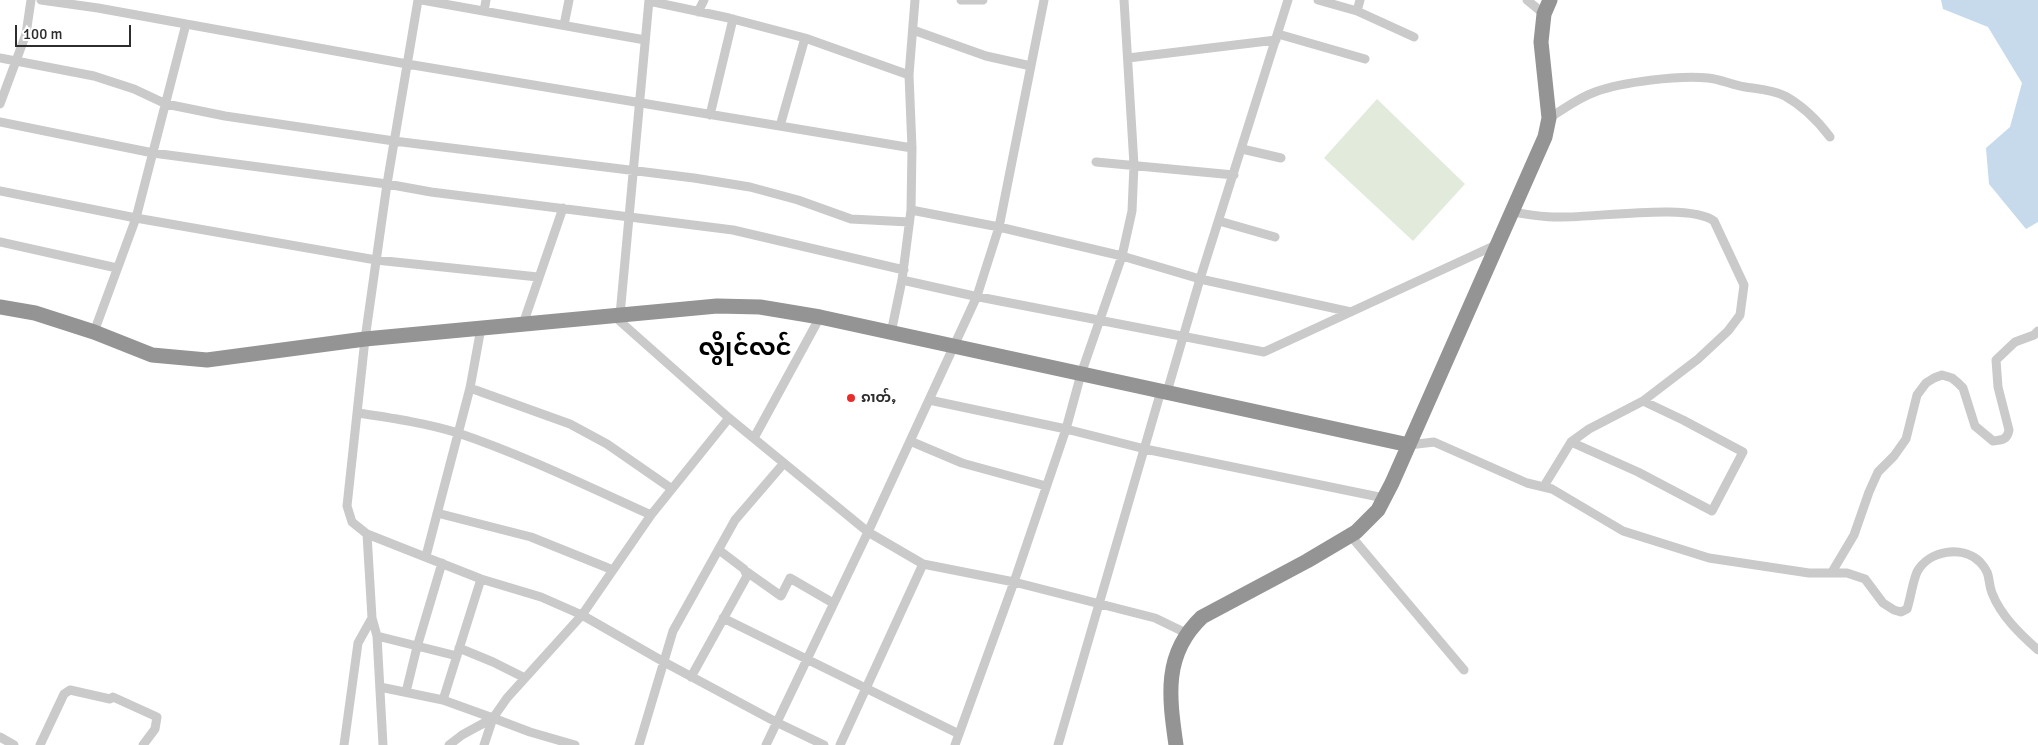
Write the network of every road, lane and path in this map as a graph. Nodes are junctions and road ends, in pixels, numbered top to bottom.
1 (31, 0) edge
2 (41, 0) edge
3 (420, 0) edge
4 (486, 0) edge
5 (569, 0) edge
6 (649, 0) edge
7 (704, 0) edge
8 (915, 0) edge
9 (961, 0) edge
10 (983, 0) edge
11 (1044, 0) edge
12 (1124, 0) edge
13 (1288, 0) edge
14 (1318, 0) edge
15 (1360, 0) edge
16 (1538, 4) edge
17 (484, 11) junction
18 (1357, 11) junction
19 (698, 12) junction
20 (733, 19) junction
21 (186, 24) junction
22 (564, 25) junction
23 (913, 30) junction
24 (1277, 37) junction
25 (1414, 37) dead end
26 (805, 38) junction
27 (645, 40) junction
28 (0, 58) edge
29 (1128, 58) junction
30 (1365, 59) dead end
31 (17, 61) junction
32 (407, 64) junction
33 (1031, 66) junction
34 (909, 75) junction
35 (640, 103) junction
36 (0, 104) edge
37 (166, 104) junction
38 (710, 115) junction
39 (1549, 118) junction
40 (0, 122) edge
41 (780, 126) junction
42 (1830, 137) dead end
43 (394, 141) junction
44 (912, 148) junction
45 (1242, 149) junction
46 (153, 153) junction
47 (1281, 158) dead end
48 (1096, 162) dead end
49 (1134, 165) junction
50 (634, 171) junction
51 (1234, 175) junction
52 (387, 184) junction
53 (0, 192) edge
54 (562, 208) junction
55 (911, 210) junction
56 (1512, 212) junction
57 (630, 216) junction
58 (136, 218) junction
59 (1219, 221) junction
60 (909, 222) junction
61 (998, 227) junction
62 (1275, 236) dead end
63 (0, 242) edge
64 (1498, 244) junction
65 (1122, 256) junction
66 (376, 260) junction
67 (117, 268) junction
68 (904, 270) junction
69 (538, 277) junction
70 (1200, 279) junction
71 (902, 280) junction
72 (977, 296) junction
73 (0, 307) edge
74 (1352, 312) junction
75 (617, 315) junction
76 (820, 317) junction
77 (1100, 320) junction
78 (523, 324) junction
79 (481, 328) junction
80 (2038, 331) edge
81 (94, 332) junction
82 (891, 333) junction
83 (1182, 338) junction
84 (365, 339) junction
85 (954, 346) junction
86 (1082, 374) junction
87 (470, 388) junction
88 (1164, 392) junction
89 (929, 400) junction
90 (1643, 401) junction
91 (358, 413) junction
92 (729, 418) junction
93 (1066, 429) junction
94 (459, 434) junction
95 (754, 438) junction
96 (910, 441) junction
97 (1571, 442) junction
98 (1409, 445) junction
99 (1145, 449) junction
100 (784, 463) junction
101 (1046, 486) junction
102 (1544, 486) junction
103 (672, 489) junction
104 (1384, 498) junction
105 (438, 514) junction
106 (651, 515) junction
107 (868, 532) junction
108 (367, 534) junction
109 (1350, 535) junction
110 (719, 550) junction
111 (426, 556) junction
112 (442, 563) junction
113 (923, 564) junction
114 (613, 570) junction
115 (747, 572) junction
116 (1832, 572) junction
117 (481, 579) junction
118 (1014, 582) junction
119 (833, 603) junction
120 (1099, 604) junction
121 (582, 615) junction
122 (372, 618) junction
123 (723, 618) junction
124 (1186, 633) junction
125 (377, 636) junction
126 (417, 647) junction
127 (2038, 650) edge
128 (458, 652) junction
129 (807, 658) junction
130 (664, 662) junction
131 (1464, 670) dead end
132 (691, 677) junction
133 (525, 678) junction
134 (380, 687) junction
135 (867, 688) junction
136 (406, 692) junction
137 (443, 700) junction
138 (493, 718) junction
139 (776, 722) junction
140 (955, 732) dead end
141 (0, 737) edge
142 (14, 745) edge
143 (40, 745) edge
144 (143, 745) edge
145 (344, 745) edge
146 (383, 745) edge
147 (449, 745) edge
148 (484, 745) edge
149 (574, 745) edge
150 (639, 745) edge
151 (766, 745) edge
152 (824, 745) edge
153 (840, 745) edge
154 (955, 745) edge
155 (1058, 745) edge
156 (1176, 745) edge

1 - 31 street
2 - 21 street
3 - 17 street
3 - 32 street
4 - 17 street
5 - 22 street
6 - 19 street
6 - 27 street
7 - 19 street
8 - 23 street
9 - 10 street
11 - 33 street
12 - 29 street
13 - 24 street
14 - 18 street
15 - 18 street
16 - 39 highway
17 - 22 street
18 - 25 street
19 - 20 street
20 - 26 street
20 - 38 street
21 - 32 street
21 - 37 street
22 - 27 street
23 - 33 street
23 - 34 street
24 - 29 street
24 - 30 street
24 - 45 street
26 - 34 street
26 - 41 street
27 - 35 street
28 - 31 street
29 - 49 street
31 - 36 street
31 - 37 street
32 - 35 street
32 - 43 street
33 - 61 street
34 - 44 street
35 - 38 street
35 - 50 street
37 - 43 street
37 - 46 street
38 - 41 street
39 - 42 street
39 - 56 highway
40 - 46 street
41 - 44 street
43 - 50 street
43 - 52 street
44 - 55 street
45 - 47 street
45 - 51 street
46 - 52 street
46 - 58 street
48 - 49 street
49 - 51 street
49 - 65 street
50 - 57 street
50 - 60 street
51 - 59 street
52 - 54 street
52 - 66 street
53 - 58 street
54 - 57 street
54 - 69 street
55 - 60 street
55 - 61 street
56 - 64 highway
56 - 90 street
57 - 68 street
57 - 75 street
58 - 66 street
58 - 67 street
59 - 62 street
59 - 70 street
60 - 68 street
61 - 65 street
61 - 72 street
63 - 67 street
64 - 74 street
64 - 98 highway
65 - 70 street
65 - 77 street
66 - 69 street
66 - 84 street
67 - 81 street
68 - 71 street
69 - 78 street
70 - 74 street
70 - 83 street
71 - 72 street
71 - 82 street
72 - 77 street
72 - 85 street
73 - 81 highway
74 - 83 street
75 - 76 highway
75 - 78 highway
75 - 92 street
76 - 82 highway
76 - 95 street
77 - 83 street
77 - 86 street
78 - 79 highway
79 - 84 highway
79 - 87 street
80 - 116 street
81 - 84 highway
82 - 85 highway
83 - 88 street
84 - 91 street
85 - 86 highway
85 - 89 street
86 - 88 highway
86 - 93 street
87 - 94 street
87 - 103 street
88 - 98 highway
88 - 99 street
89 - 93 street
89 - 96 street
90 - 97 street
90 - 97 street
91 - 94 street
91 - 108 street
92 - 95 street
92 - 103 street
93 - 99 street
93 - 101 street
94 - 105 street
94 - 106 street
95 - 100 street
96 - 101 street
96 - 107 street
97 - 102 street
98 - 102 street
98 - 104 highway
99 - 104 street
99 - 120 street
100 - 107 street
100 - 110 street
101 - 118 street
102 - 116 street
103 - 106 street
104 - 109 highway
105 - 111 street
105 - 114 street
106 - 114 street
107 - 113 street
107 - 119 street
108 - 111 street
108 - 122 street
109 - 124 highway
109 - 131 street
110 - 115 street
110 - 130 street
111 - 112 street
112 - 117 street
112 - 126 street
113 - 118 street
113 - 135 street
114 - 121 street
115 - 119 street
115 - 123 street
116 - 127 street
117 - 121 street
117 - 128 street
118 - 120 street
118 - 154 street
119 - 129 street
120 - 124 street
120 - 155 street
121 - 130 street
121 - 133 street
122 - 125 street
122 - 145 street
123 - 129 street
123 - 132 street
124 - 156 highway
125 - 126 street
125 - 134 street
126 - 128 street
126 - 136 street
128 - 133 street
128 - 137 street
129 - 135 street
129 - 139 street
130 - 132 street
130 - 150 street
132 - 139 street
133 - 138 street
134 - 136 street
134 - 146 street
135 - 140 street
135 - 153 street
136 - 137 street
137 - 138 street
138 - 147 street
138 - 148 street
138 - 149 street
139 - 151 street
139 - 152 street
141 - 142 street
143 - 144 street

